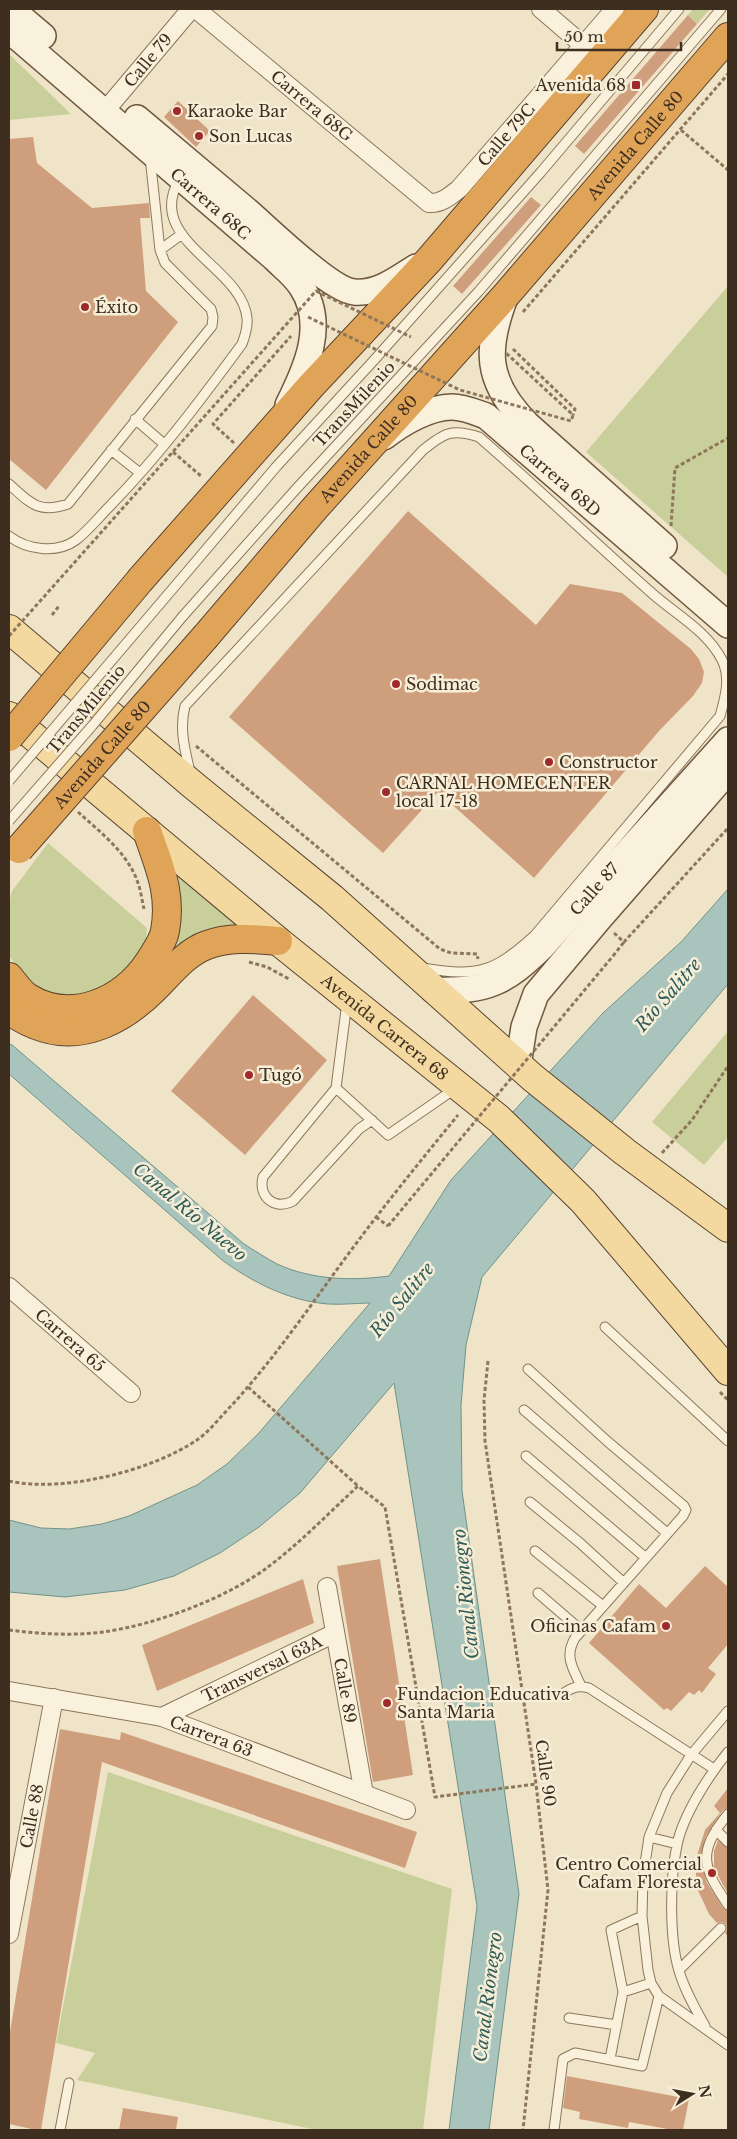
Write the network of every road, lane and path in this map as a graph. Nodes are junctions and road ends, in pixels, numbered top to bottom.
1 (11, 9) edge
2 (191, 9) edge
3 (196, 9) edge
4 (541, 9) edge
5 (615, 9) edge
6 (644, 9) edge
7 (679, 9) edge
8 (720, 9) edge
9 (9, 30) edge
10 (728, 37) edge
11 (583, 45) junction
12 (728, 74) edge
13 (110, 105) junction
14 (533, 121) junction
15 (678, 126) dead end
16 (682, 130) junction
17 (149, 150) junction
18 (728, 170) edge
19 (186, 171) junction
20 (428, 203) joint
21 (182, 234) junction
22 (160, 250) junction
23 (280, 251) junction
24 (429, 260) junction
25 (514, 304) junction
26 (302, 324) dead end
27 (296, 331) dead end
28 (411, 337) dead end
29 (573, 415) junction
30 (135, 419) junction
31 (280, 421) junction
32 (728, 438) edge
33 (164, 444) junction
34 (372, 446) junction
35 (111, 450) junction
36 (249, 456) junction
37 (140, 474) junction
38 (201, 476) dead end
39 (9, 484) edge
40 (9, 536) edge
41 (670, 551) junction
42 (728, 603) edge
43 (59, 606) dead end
44 (52, 615) dead end
45 (728, 625) edge
46 (9, 629) edge
47 (9, 636) edge
48 (9, 716) edge
49 (182, 734) junction
50 (9, 737) edge
51 (728, 740) edge
52 (728, 771) edge
53 (9, 781) edge
54 (193, 785) junction
55 (72, 806) dead end
56 (9, 821) edge
57 (728, 828) edge
58 (147, 831) junction
59 (14, 855) edge
60 (144, 911) dead end
61 (612, 932) dead end
62 (278, 941) junction
63 (624, 942) junction
64 (477, 954) dead end
65 (406, 965) junction
66 (9, 977) edge
67 (433, 990) junction
68 (347, 997) junction
69 (9, 1011) edge
70 (728, 1066) edge
71 (525, 1071) junction
72 (458, 1086) junction
73 (336, 1088) junction
74 (458, 1115) dead end
75 (372, 1120) junction
76 (659, 1157) dead end
77 (376, 1217) junction
78 (728, 1228) edge
79 (9, 1287) edge
80 (605, 1327) dead end
81 (488, 1361) dead end
82 (528, 1369) dead end
83 (728, 1372) edge
84 (248, 1387) junction
85 (131, 1393) dead end
86 (524, 1410) dead end
87 (728, 1442) edge
88 (526, 1456) dead end
89 (9, 1481) edge
90 (358, 1486) junction
91 (530, 1502) dead end
92 (667, 1534) junction
93 (535, 1551) dead end
94 (646, 1558) junction
95 (624, 1583) junction
96 (327, 1587) dead end
97 (538, 1593) dead end
98 (603, 1606) junction
99 (9, 1630) edge
100 (581, 1630) junction
101 (335, 1633) junction
102 (582, 1686) junction
103 (9, 1690) edge
104 (564, 1693) dead end
105 (54, 1698) junction
106 (728, 1711) edge
107 (162, 1717) junction
108 (728, 1752) edge
109 (691, 1755) junction
110 (714, 1769) junction
111 (536, 1784) junction
112 (364, 1794) junction
113 (406, 1810) dead end
114 (728, 1814) edge
115 (716, 1830) junction
116 (649, 1837) junction
117 (728, 1842) edge
118 (677, 1844) junction
119 (728, 1905) edge
120 (642, 1916) junction
121 (721, 1928) dead end
122 (9, 1934) edge
123 (679, 1970) junction
124 (651, 1983) junction
125 (622, 1992) junction
126 (659, 1996) junction
127 (569, 2018) dead end
128 (617, 2025) junction
129 (707, 2028) junction
130 (728, 2045) edge
131 (610, 2059) junction
132 (69, 2083) dead end
133 (60, 2130) edge
134 (523, 2130) edge
135 (554, 2130) edge

1 - 13 street, Carrera 68C
2 - 13 street, Calle 79
3 - 20 street, Carrera 68G
4 - 11 street
5 - 11 street, Calle 79C
6 - 14 highway
7 - 53 lane, TransMilenio, bridge
8 - 56 lane, TransMilenio, bridge
9 - 13 street, Carrera 68C
10 - 25 highway, Avenida Calle 80
11 - 14 street, Calle 79C
12 - 16 path
13 - 17 street, Carrera 68C
13 - 19 street, Carrera 68C
14 - 20 street, Calle 79C
14 - 24 highway
15 - 16 path
16 - 18 path
16 - 25 path
17 - 19 street, Carrera 68C
17 - 22 lane
19 - 21 lane
19 - 23 street, Carrera 68C
21 - 22 lane
21 - 33 lane
22 - 30 lane
23 - 24 street, Carrera 68C
23 - 31 street, Carrera 68C
24 - 31 highway
25 - 34 highway, Avenida Calle 80
25 - 41 street, Carrera 68D
26 - 29 path, bridge
27 - 36 path
28 - 47 path, bridge
29 - 29 path, bridge
30 - 33 lane
30 - 35 lane
31 - 36 highway
32 - 41 path
33 - 37 lane
33 - 38 path
34 - 45 street, Carrera 68D
34 - 59 highway, Avenida Calle 80, bridge
35 - 37 lane
35 - 39 lane
36 - 50 highway, bridge
37 - 40 lane
41 - 42 street, Carrera 68D
43 - 44 path
46 - 54 main road
48 - 58 main road, Avenida Carrera 68
49 - 54 lane
49 - 64 path
49 - 65 lane
51 - 67 street, Calle 87
52 - 71 street, Calle 87
54 - 65 main road
55 - 60 path
57 - 63 path
58 - 62 main road, Avenida Carrera 68
58 - 66 highway
61 - 63 path
62 - 68 main road, Avenida Carrera 68
62 - 69 highway
63 - 77 path, bridge
65 - 67 main road
67 - 71 main road
68 - 72 main road, Avenida Carrera 68
68 - 73 lane
70 - 76 path
71 - 78 main road
72 - 75 lane
72 - 83 main road, Avenida Carrera 68
73 - 75 lane
73 - 75 lane
74 - 77 path
77 - 84 path
79 - 85 street, Carrera 65
80 - 87 lane
81 - 111 path, Calle 90
82 - 92 lane
84 - 89 path
84 - 90 path
86 - 92 lane
88 - 94 lane
90 - 99 path
90 - 111 path
91 - 95 lane
92 - 94 lane
93 - 98 lane
94 - 95 lane
95 - 98 lane
96 - 101 street, Calle 89
97 - 100 lane
98 - 100 lane
100 - 102 lane
101 - 107 street, Transversal 63A
101 - 112 street, Calle 89
102 - 104 lane
102 - 109 lane
103 - 105 street, Carrera 63
105 - 107 street, Carrera 63
105 - 122 street, Calle 88
106 - 109 lane
107 - 112 street, Carrera 63
108 - 110 lane
109 - 110 lane
109 - 116 lane
110 - 118 lane
111 - 134 path, Calle 90
112 - 113 street, Carrera 63
114 - 115 lane
115 - 117 lane
115 - 119 lane
116 - 118 lane
116 - 120 lane
118 - 123 lane
120 - 124 lane
120 - 125 lane
121 - 123 lane
123 - 129 lane
124 - 125 lane
124 - 126 lane
125 - 128 lane
126 - 129 lane
126 - 131 lane
127 - 128 lane
128 - 131 lane
129 - 130 lane
131 - 135 lane
132 - 133 lane

